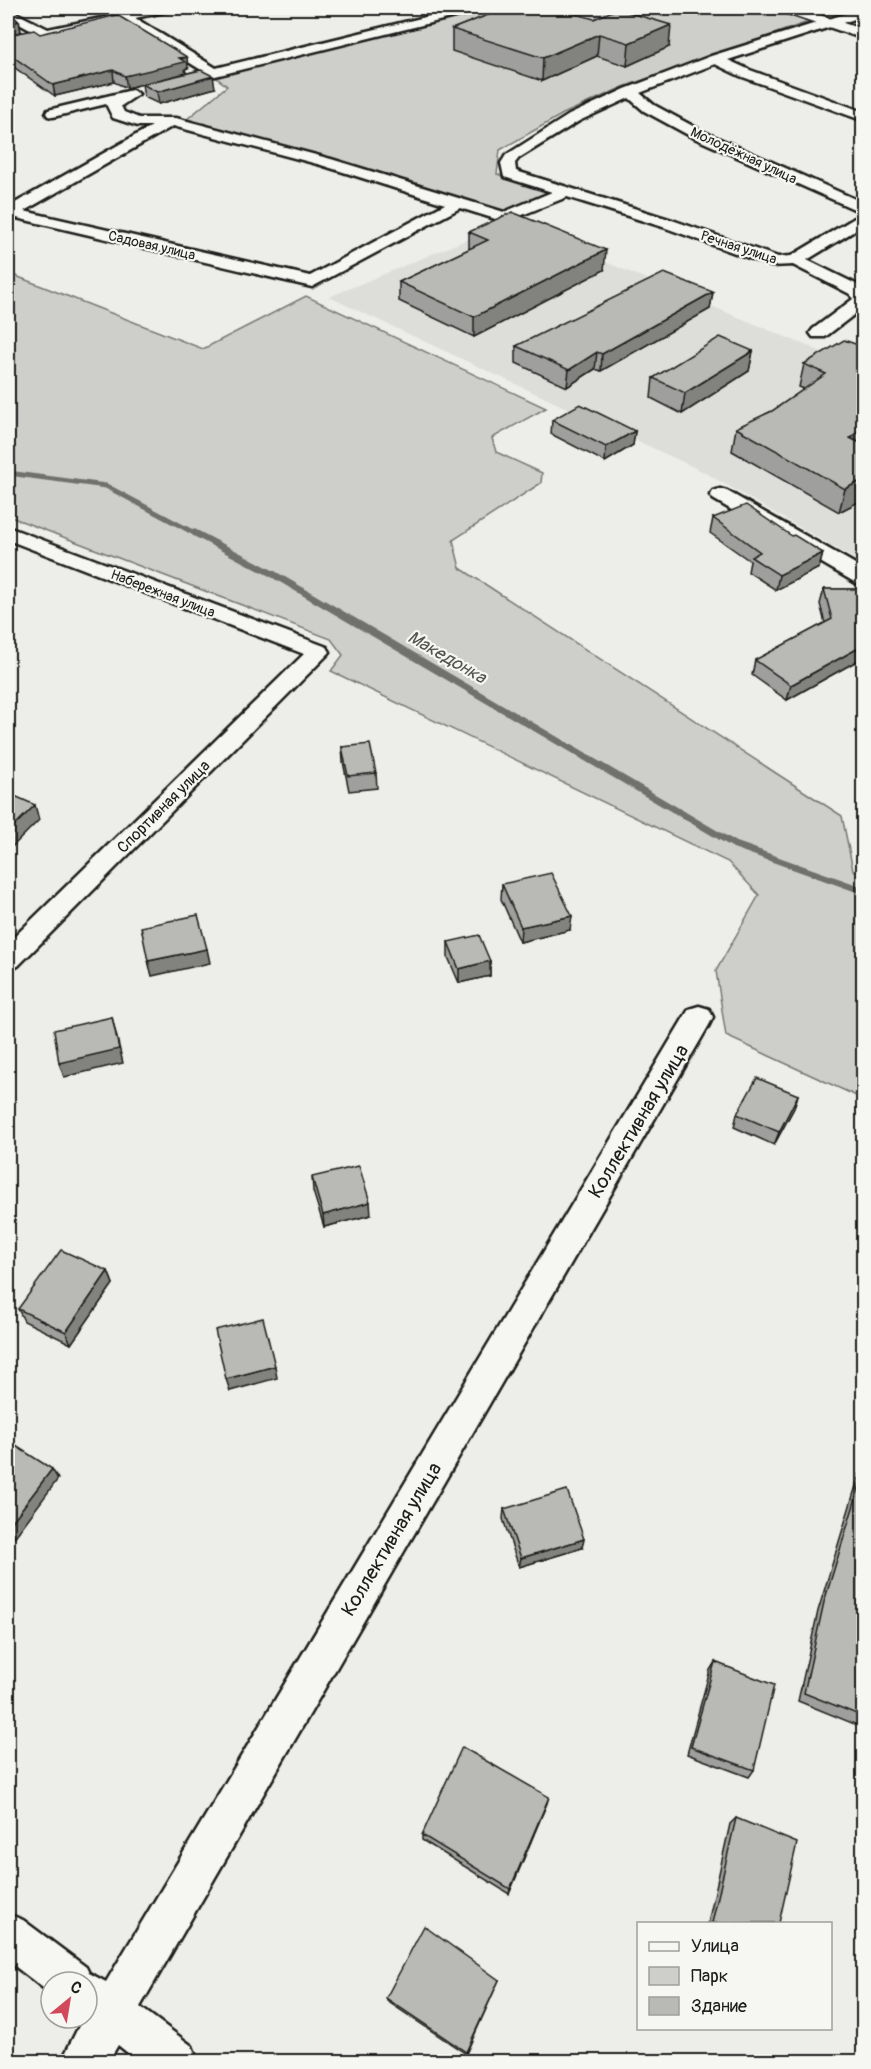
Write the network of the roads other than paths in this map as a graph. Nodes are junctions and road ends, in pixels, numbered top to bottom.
1 (165, 8) edge
2 (474, 8) edge
3 (786, 8) edge
4 (864, 12) edge
5 (8, 13) edge
6 (124, 17) junction
7 (831, 24) junction
8 (46, 33) junction
9 (864, 35) edge
10 (8, 41) edge
11 (716, 59) junction
12 (214, 72) junction
13 (143, 91) junction
14 (630, 92) junction
15 (53, 113) dead end
16 (864, 117) edge
17 (171, 121) junction
18 (566, 192) junction
19 (458, 203) junction
20 (864, 209) edge
21 (9, 211) edge
22 (864, 219) edge
23 (795, 260) junction
24 (837, 342) edge
25 (720, 495) dead end
26 (8, 533) edge
27 (864, 578) edge
28 (319, 652) joint
29 (8, 959) edge
30 (699, 1017) dead end
31 (8, 1935) edge
32 (55, 1970) edge
33 (99, 2003) edge
34 (92, 2030) edge
35 (83, 2061) edge
36 (176, 2061) edge

1 - 6 street
2 - 12 street
3 - 7 street
4 - 7 street
5 - 8 street
6 - 8 street
6 - 12 street
7 - 9 street
7 - 11 street
8 - 10 street
11 - 14 street
11 - 16 street
12 - 13 street
13 - 15 street
13 - 17 street
14 - 18 street, Речная улица
14 - 20 street, Молодёжная улица
17 - 19 street
17 - 21 street, Садовая улица
18 - 19 street
18 - 23 street, Речная улица
19 - 21 street, Садовая улица
22 - 23 street
23 - 24 street, Речная улица
25 - 27 street
26 - 28 street, Набережная улица
28 - 29 street, Спортивная улица
30 - 33 street, Коллективная улица
31 - 32 street
33 - 36 street
34 - 35 street, Коллективная улица

